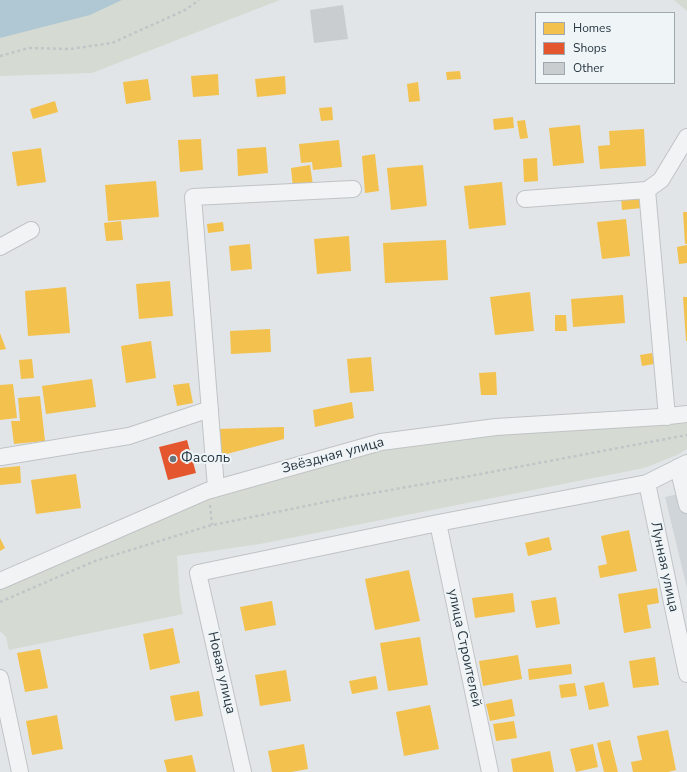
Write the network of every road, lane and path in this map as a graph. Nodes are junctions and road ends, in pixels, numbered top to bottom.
1 (199, 0) edge
2 (0, 56) edge
3 (687, 137) edge
4 (353, 189) dead end
5 (647, 190) junction
6 (525, 199) dead end
7 (32, 230) dead end
8 (0, 247) edge
9 (210, 409) junction
10 (687, 414) edge
11 (667, 417) junction
12 (687, 435) edge
13 (1, 457) edge
14 (683, 465) edge
15 (647, 483) junction
16 (212, 493) junction
17 (687, 505) edge
18 (438, 523) junction
19 (212, 525) junction
20 (0, 581) edge
21 (0, 602) edge
22 (687, 674) edge
23 (0, 678) edge
24 (20, 772) edge
25 (243, 772) edge
26 (490, 772) edge

1 - 2 path
3 - 5 street
4 - 9 street
5 - 6 street
5 - 11 street
7 - 8 street
9 - 13 street
9 - 16 street
10 - 11 street, Звёздная улица
11 - 16 street, Звёздная улица
12 - 19 path
14 - 15 street
14 - 17 street
15 - 18 street
15 - 22 street, Лунная улица
16 - 19 path
16 - 20 street, Звёздная улица
18 - 25 street, Новая улица
18 - 26 street, улица Строителей
19 - 21 path
23 - 24 street

